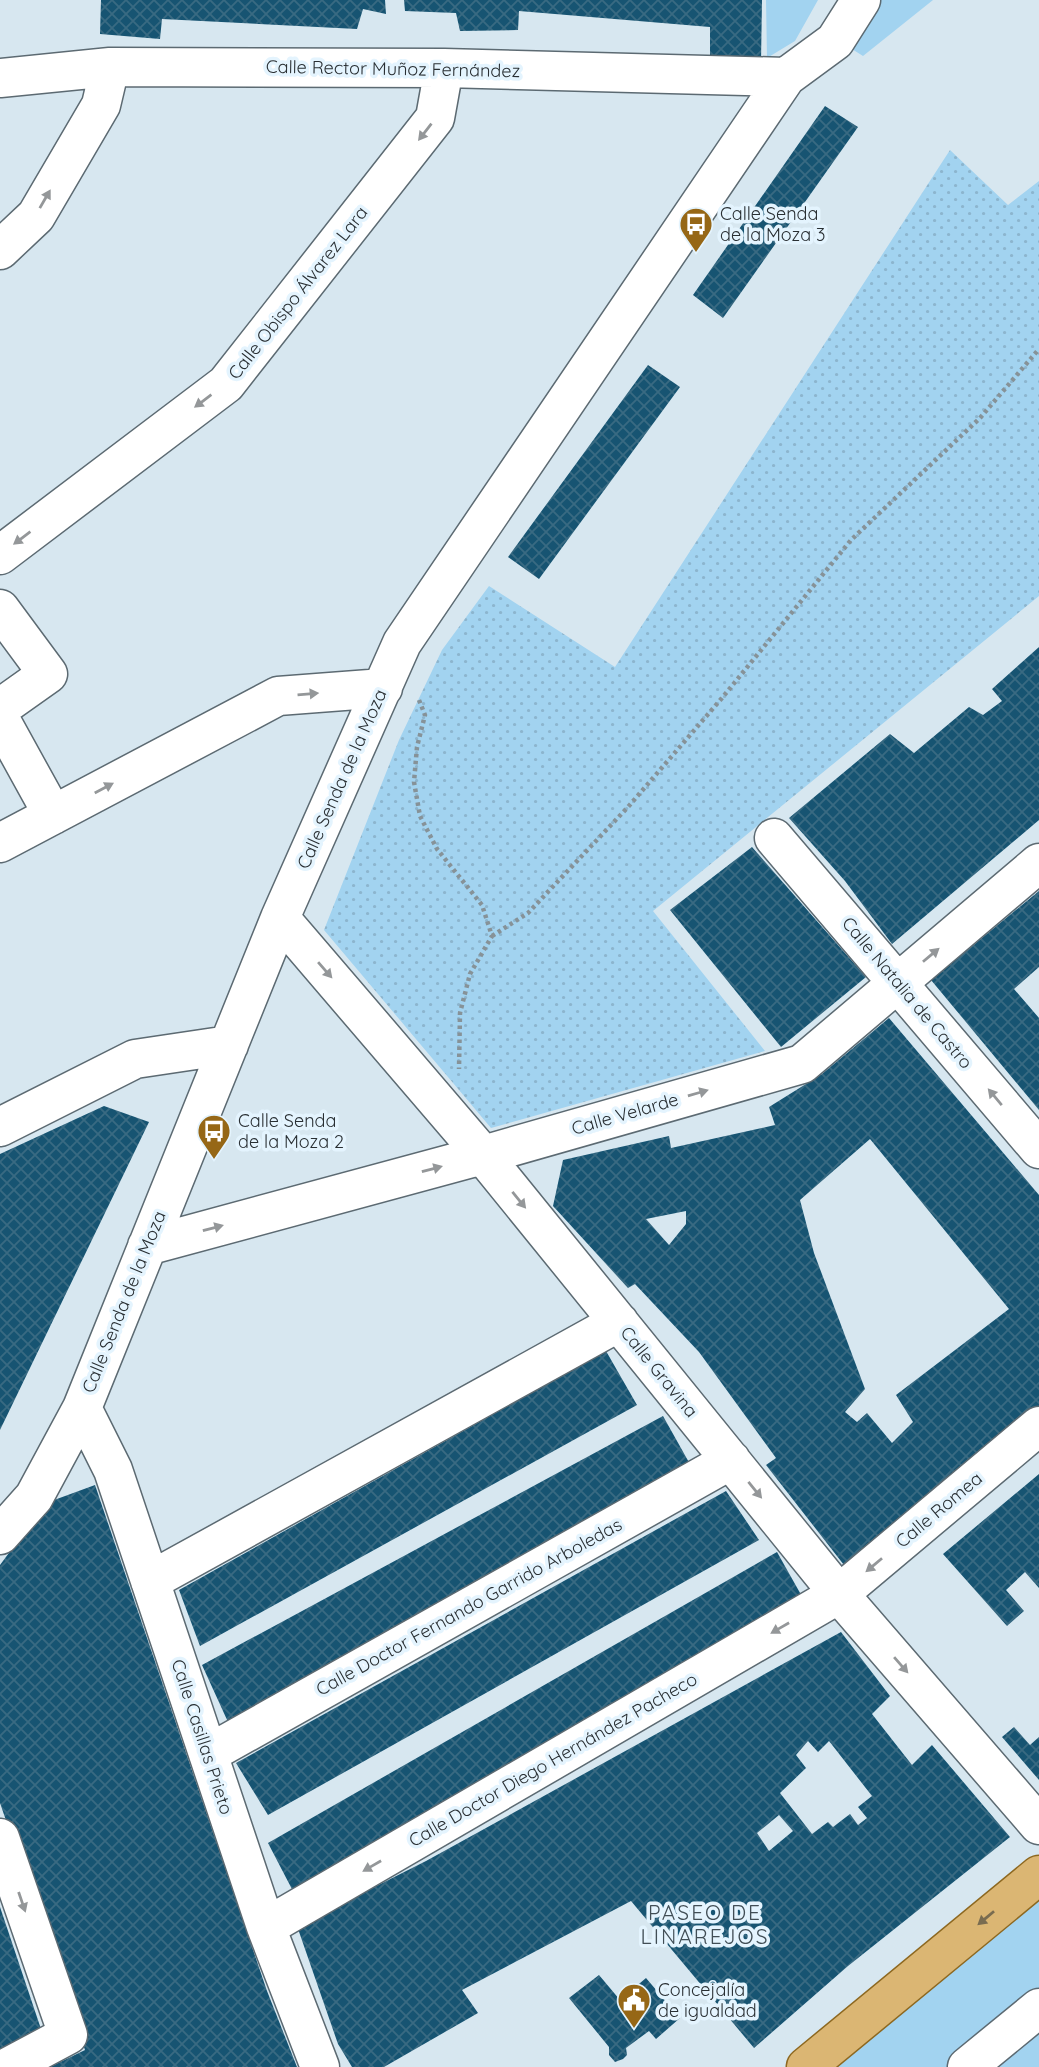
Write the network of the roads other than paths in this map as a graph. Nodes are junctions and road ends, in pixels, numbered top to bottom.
1 (861, 0) edge
2 (110, 67) junction
3 (444, 68) junction
4 (786, 77) junction
5 (0, 78) edge
6 (0, 250) edge
7 (0, 555) edge
8 (0, 609) edge
9 (383, 688) junction
10 (0, 708) edge
11 (0, 719) edge
12 (53, 815) junction
13 (774, 838) dead end
14 (0, 843) edge
15 (1039, 863) edge
16 (280, 918) junction
17 (898, 982) junction
18 (229, 1045) junction
19 (0, 1127) edge
20 (1038, 1145) edge
21 (483, 1155) junction
22 (147, 1246) junction
23 (619, 1322) junction
24 (82, 1408) junction
25 (1039, 1426) edge
26 (731, 1460) junction
27 (0, 1535) edge
28 (150, 1581) junction
29 (839, 1594) junction
30 (208, 1755) junction
31 (1039, 1825) edge
32 (0, 1838) edge
33 (1039, 1875) edge
34 (266, 1927) junction
35 (1039, 2008) edge
36 (8, 2067) edge
37 (320, 2067) edge
38 (806, 2067) edge
39 (967, 2067) edge

1 - 4 street, Calle Senda de la Moza
2 - 3 street, Calle Rector Muñoz Fernández
2 - 5 street, Calle Rector Muñoz Fernández
6 -> 2 street
3 - 4 street, Calle Rector Muñoz Fernández
3 -> 7 street, Calle Obispo Álvarez Lara
4 - 9 street, Calle Senda de la Moza
8 - 10 street
12 -> 9 street
9 - 16 street, Calle Senda de la Moza
11 - 12 street
12 - 14 street
13 - 17 street, Calle Natalia de Castro
17 -> 15 street, Calle Velarde
16 - 18 street, Calle Senda de la Moza
16 -> 21 street, Calle Gravina
20 -> 17 street, Calle Natalia de Castro
21 -> 17 street, Calle Velarde
18 - 19 street
18 - 22 street, Calle Senda de la Moza
22 -> 21 street, Calle Velarde
21 -> 23 street, Calle Gravina
22 - 24 street, Calle Senda de la Moza
23 - 26 street, Calle Gravina
23 - 28 street
24 - 27 street, Calle Senda de la Moza
24 - 28 street, Calle Casillas Prieto
25 -> 29 street, Calle Romea
26 -> 29 street, Calle Gravina
26 - 30 street, Calle Doctor Fernando Garrido Arboledas
28 - 30 street, Calle Casillas Prieto
29 -> 31 street, Calle Gravina
29 -> 34 street, Calle Doctor Diego Hernández Pacheco
30 - 34 street, Calle Casillas Prieto
32 -> 36 street
33 -> 38 main road
34 - 37 street, Calle Casillas Prieto
35 - 39 street

